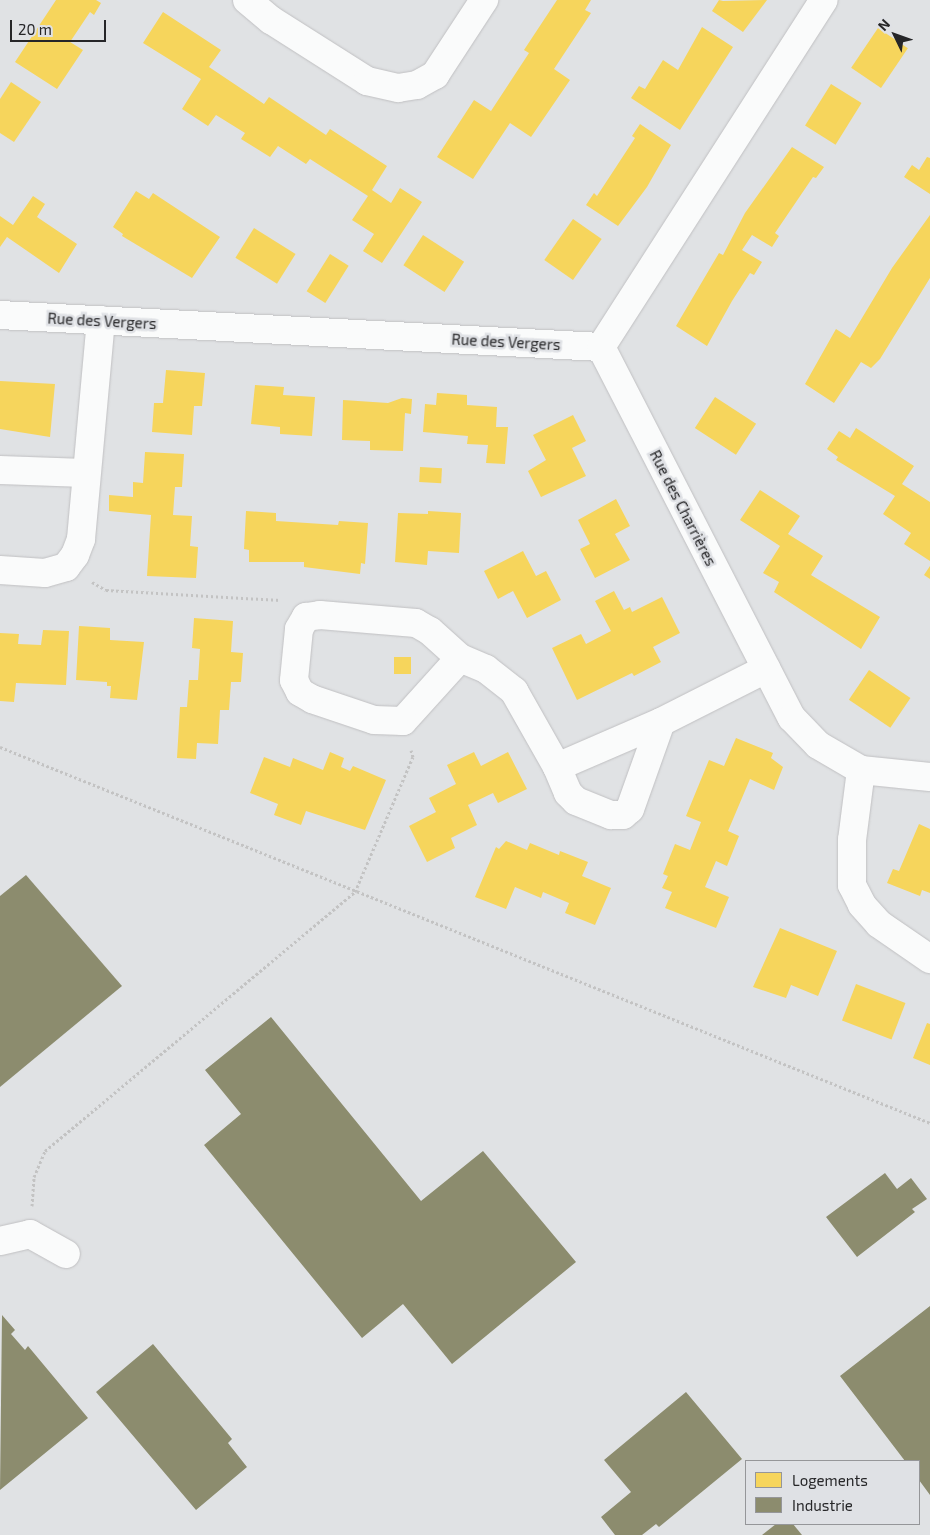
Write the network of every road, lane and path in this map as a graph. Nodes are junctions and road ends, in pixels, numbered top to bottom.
1 (247, 0) edge
2 (484, 0) edge
3 (824, 0) edge
4 (0, 315) edge
5 (101, 320) junction
6 (601, 347) junction
7 (0, 470) edge
8 (86, 473) junction
9 (66, 567) junction
10 (0, 570) edge
11 (306, 617) junction
12 (460, 658) junction
13 (766, 669) junction
14 (404, 721) junction
15 (661, 722) junction
16 (0, 748) edge
17 (557, 768) junction
18 (862, 770) junction
19 (930, 777) edge
20 (355, 892) junction
21 (930, 959) edge
22 (930, 1123) edge
23 (30, 1234) junction
24 (0, 1241) edge
25 (66, 1254) dead end

1 - 2 street
3 - 6 street
4 - 5 street, Rue des Vergers
5 - 6 street, Rue des Vergers
5 - 8 street
6 - 13 street, Rue des Charrières
7 - 8 street
8 - 9 street
9 - 10 street
9 - 11 path
11 - 12 street
11 - 14 street
12 - 14 street
12 - 17 street
13 - 15 street
13 - 18 street, Rue des Charrières
14 - 20 path
15 - 17 street
15 - 17 street
16 - 20 path
18 - 19 street, Rue des Charrières
18 - 21 street
20 - 22 path
20 - 23 path
23 - 24 street
23 - 25 street

